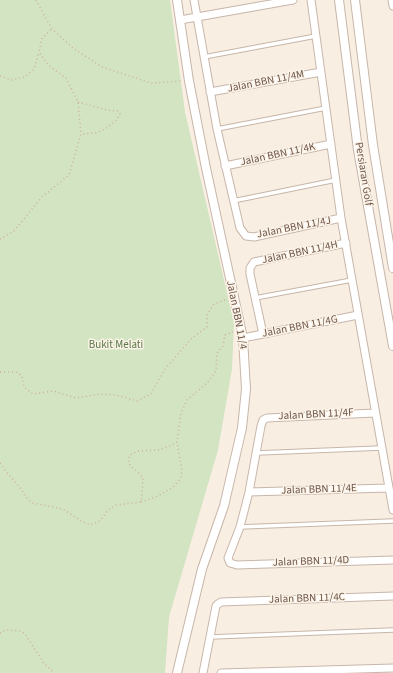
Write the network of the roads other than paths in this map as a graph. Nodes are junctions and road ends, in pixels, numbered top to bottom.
1 (177, 0) edge
2 (194, 0) edge
3 (293, 0) edge
4 (311, 0) edge
5 (339, 0) edge
6 (355, 0) edge
7 (392, 0) edge
8 (393, 6) edge
9 (197, 18) junction
10 (180, 20) junction
11 (316, 36) junction
12 (204, 57) junction
13 (321, 72) junction
14 (210, 92) junction
15 (326, 108) junction
16 (217, 129) junction
17 (331, 144) junction
18 (225, 166) junction
19 (336, 180) junction
20 (233, 202) junction
21 (341, 218) junction
22 (346, 243) junction
23 (393, 268) edge
24 (352, 280) junction
25 (254, 298) junction
26 (358, 315) junction
27 (242, 334) junction
28 (263, 334) junction
29 (393, 346) edge
30 (375, 413) junction
31 (381, 448) junction
32 (256, 453) junction
33 (389, 488) junction
34 (249, 492) junction
35 (393, 510) edge
36 (393, 521) edge
37 (240, 527) junction
38 (393, 560) edge
39 (393, 596) edge
40 (393, 630) edge
41 (210, 637) junction
42 (393, 668) edge
43 (301, 672) edge
44 (177, 673) edge
45 (185, 673) edge
46 (203, 673) edge
47 (221, 673) edge

1 - 10 street, Jalan BBN 11/4
2 - 9 street
3 - 9 street
4 - 11 street
5 - 29 street, Persiaran Golf
6 - 23 street, Persiaran Golf
7 - 8 street
9 - 10 street
9 - 12 street
10 - 27 street, Jalan BBN 11/4
11 - 12 lane
11 - 13 street
12 - 14 street
13 - 14 street, Jalan BBN 11/4M
13 - 15 street
14 - 16 street
15 - 16 lane
15 - 17 street
16 - 18 street
17 - 18 street, Jalan BBN 11/4K
17 - 19 street
18 - 20 street
19 - 20 lane
19 - 21 street
20 - 21 street, Jalan BBN 11/4J
21 - 22 street
22 - 24 street
22 - 25 street, Jalan BBN 11/4H
24 - 25 lane
24 - 26 street
25 - 28 street
26 - 28 street, Jalan BBN 11/4G
26 - 30 street
27 - 28 street, Jalan BBN 11/4G
27 - 44 street, Jalan BBN 11/4
30 - 31 street
30 - 32 street, Jalan BBN 11/4F
31 - 32 lane
31 - 33 street
32 - 34 street
33 - 34 street, Jalan BBN 11/4E
33 - 35 street
34 - 37 street
36 - 37 lane
37 - 38 street, Jalan BBN 11/4D
39 - 41 street, Jalan BBN 11/4C
40 - 41 lane
41 - 46 street
42 - 43 street
43 - 47 street
44 - 45 street

